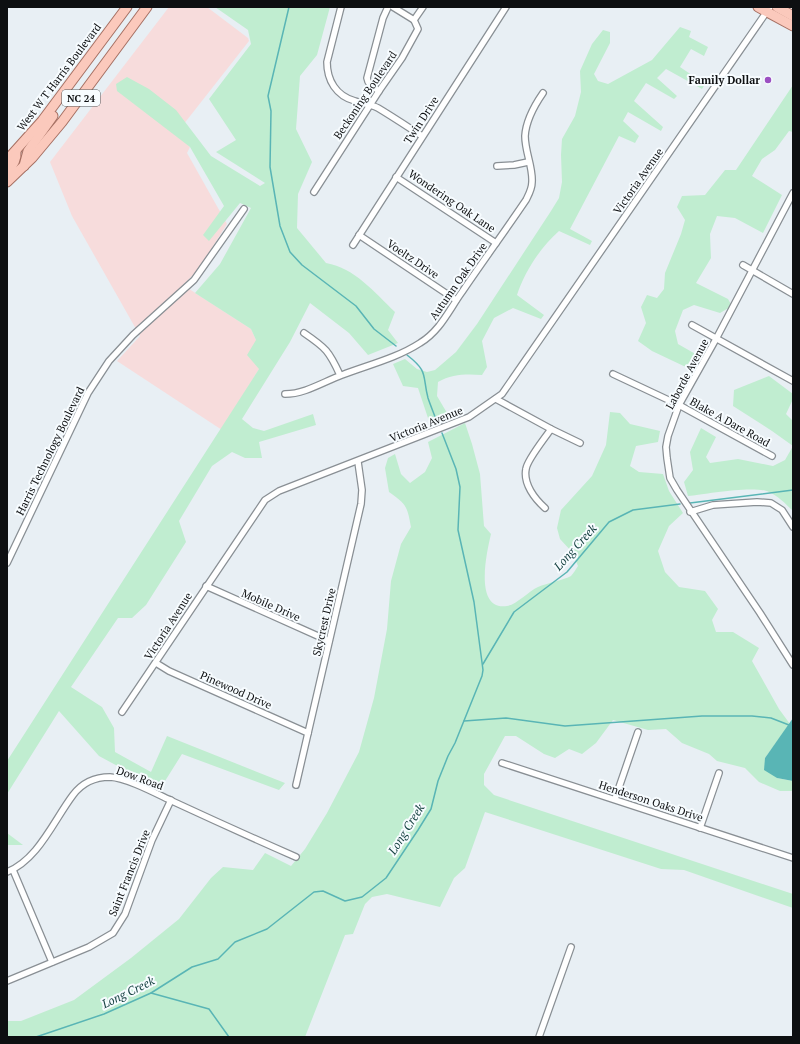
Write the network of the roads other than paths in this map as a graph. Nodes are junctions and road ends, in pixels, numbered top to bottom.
1 (127, 7) edge
2 (147, 7) edge
3 (341, 7) edge
4 (388, 7) edge
5 (392, 7) edge
6 (423, 7) edge
7 (506, 7) edge
8 (758, 7) edge
9 (777, 7) edge
10 (768, 9) edge
11 (793, 16) edge
12 (414, 20) junction
13 (793, 26) edge
14 (84, 65) junction
15 (379, 91) junction
16 (543, 93) dead end
17 (370, 105) junction
18 (422, 136) junction
19 (16, 151) junction
20 (7, 160) edge
21 (528, 162) junction
22 (497, 166) dead end
23 (24, 167) junction
24 (7, 172) edge
25 (396, 177) junction
26 (7, 182) edge
27 (314, 192) dead end
28 (793, 193) edge
29 (790, 204) edge
30 (244, 209) dead end
31 (359, 235) junction
32 (496, 243) junction
33 (353, 245) dead end
34 (743, 265) dead end
35 (753, 270) junction
36 (793, 294) edge
37 (456, 300) junction
38 (692, 325) dead end
39 (304, 333) dead end
40 (716, 339) junction
41 (613, 374) dead end
42 (340, 375) junction
43 (793, 381) edge
44 (285, 394) dead end
45 (496, 399) junction
46 (679, 405) junction
47 (551, 429) junction
48 (580, 443) dead end
49 (772, 456) dead end
50 (358, 462) junction
51 (545, 508) dead end
52 (690, 512) junction
53 (793, 527) edge
54 (7, 563) edge
55 (206, 586) junction
56 (329, 641) junction
57 (156, 663) junction
58 (793, 665) edge
59 (122, 712) dead end
60 (638, 732) dead end
61 (308, 733) junction
62 (502, 763) dead end
63 (719, 774) dead end
64 (296, 785) dead end
65 (615, 799) junction
66 (171, 800) junction
67 (700, 828) junction
68 (296, 857) dead end
69 (793, 858) edge
70 (13, 870) junction
71 (7, 872) edge
72 (571, 947) dead end
73 (52, 962) junction
74 (7, 981) edge
75 (539, 1037) edge

1 - 14 main road, West W T Harris Boulevard / NC 24
2 - 23 main road, NC 24
3 - 17 street
4 - 15 street
5 - 12 street
6 - 12 street
7 - 18 street, Twin Drive
8 - 10 main road
9 - 11 main road
10 - 13 main road
10 - 45 street, Victoria Avenue
12 - 15 street, Beckoning Boulevard
14 - 19 main road, West W T Harris Boulevard / NC 24
14 - 23 main road
15 - 17 street, Beckoning Boulevard
16 - 21 street, Autumn Oak Drive
17 - 18 street
17 - 27 street, Beckoning Boulevard
18 - 25 street, Twin Drive
19 - 20 main road, West W T Harris Boulevard / NC 24
19 - 24 main road
21 - 22 street
21 - 32 street, Autumn Oak Drive
23 - 26 main road, NC 24
25 - 31 street, Twin Drive
25 - 32 street, Wondering Oak Lane
28 - 29 street, Laborde Avenue
29 - 35 street, Laborde Avenue
30 - 54 street, Harris Technology Boulevard
31 - 33 street, Twin Drive
31 - 37 street, Voeltz Drive
32 - 37 street, Autumn Oak Drive
34 - 35 street
35 - 36 street
35 - 40 street, Laborde Avenue
37 - 42 street, Autumn Oak Drive
38 - 40 street
39 - 42 street
40 - 43 street
40 - 46 street, Laborde Avenue
41 - 46 street, Blake A Dare Road
42 - 44 street, Autumn Oak Drive
45 - 47 street
45 - 50 street, Victoria Avenue
46 - 49 street, Blake A Dare Road
46 - 52 street, Laborde Avenue
47 - 48 street
47 - 51 street
50 - 55 street, Victoria Avenue
50 - 56 street, Skycrest Drive
52 - 53 street
52 - 58 street, Laborde Avenue
55 - 56 street, Mobile Drive
55 - 57 street, Victoria Avenue
56 - 61 street, Skycrest Drive
57 - 59 street, Victoria Avenue
57 - 61 street, Pinewood Drive
60 - 65 street
61 - 64 street, Skycrest Drive
62 - 65 street, Henderson Oaks Drive
63 - 67 street
65 - 67 street, Henderson Oaks Drive
66 - 68 street, Dow Road
66 - 70 street, Dow Road
66 - 73 street, Saint Francis Drive
67 - 69 street, Henderson Oaks Drive
70 - 71 street, Dow Road
70 - 73 street
72 - 75 street
73 - 74 street, Saint Francis Drive

